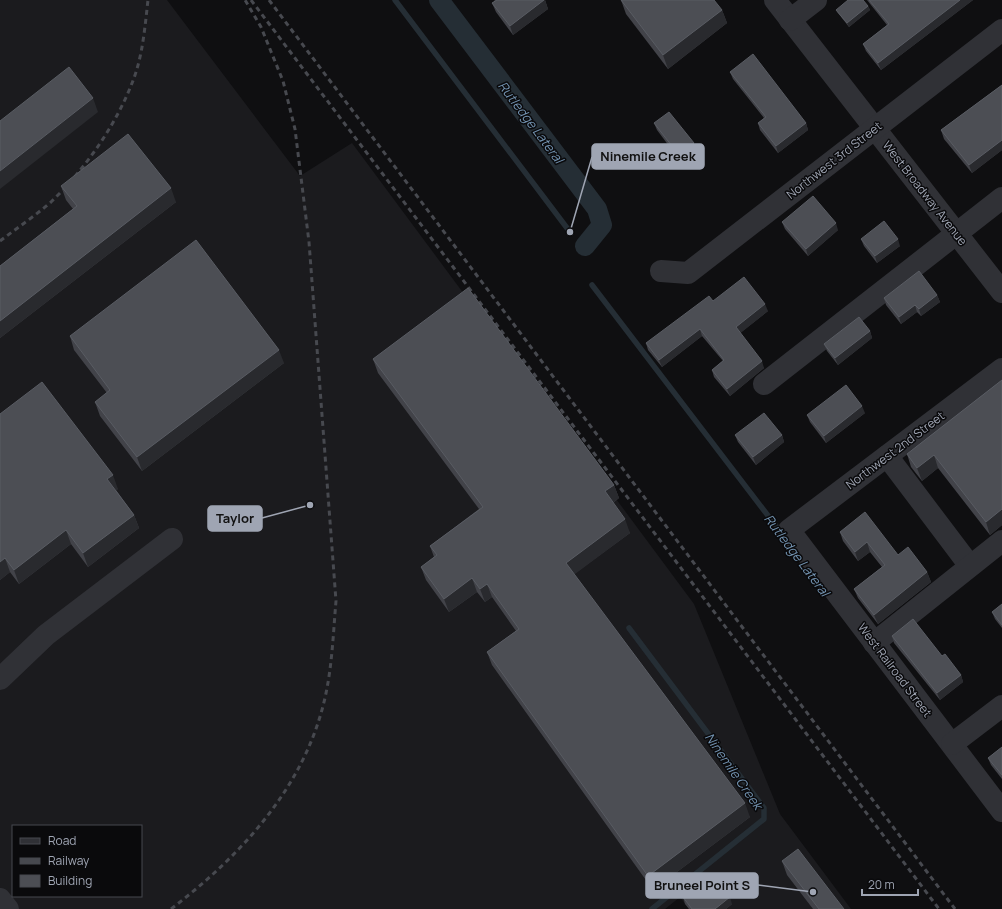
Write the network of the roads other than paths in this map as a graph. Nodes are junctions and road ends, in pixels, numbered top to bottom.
1 (775, 0) edge
2 (816, 0) edge
3 (790, 20) junction
4 (1002, 30) edge
5 (875, 128) junction
6 (1002, 198) edge
7 (957, 234) junction
8 (661, 271) dead end
9 (1002, 292) edge
10 (1002, 369) edge
11 (764, 384) dead end
12 (887, 456) junction
13 (789, 530) joint
14 (172, 539) dead end
15 (1002, 541) edge
16 (970, 566) junction
17 (874, 643) junction
18 (0, 680) edge
19 (1002, 706) edge
20 (952, 744) junction
21 (1002, 810) edge
22 (0, 899) edge
23 (8, 909) edge

1 - 3 street, West Broadway Avenue
2 - 3 street
3 - 5 street, West Broadway Avenue
4 - 5 street, Northwest 3rd Street
5 - 7 street, West Broadway Avenue
5 - 8 street, Northwest 3rd Street
6 - 7 street
7 - 9 street, West Broadway Avenue
7 - 11 street
10 - 12 street, Northwest 2nd Street
12 - 13 street, Northwest 2nd Street
12 - 16 street
13 - 17 street, West Railroad Street
14 - 18 street
15 - 16 street
16 - 17 street
17 - 20 street, West Railroad Street
19 - 20 street
20 - 21 street, West Railroad Street
22 - 23 street

